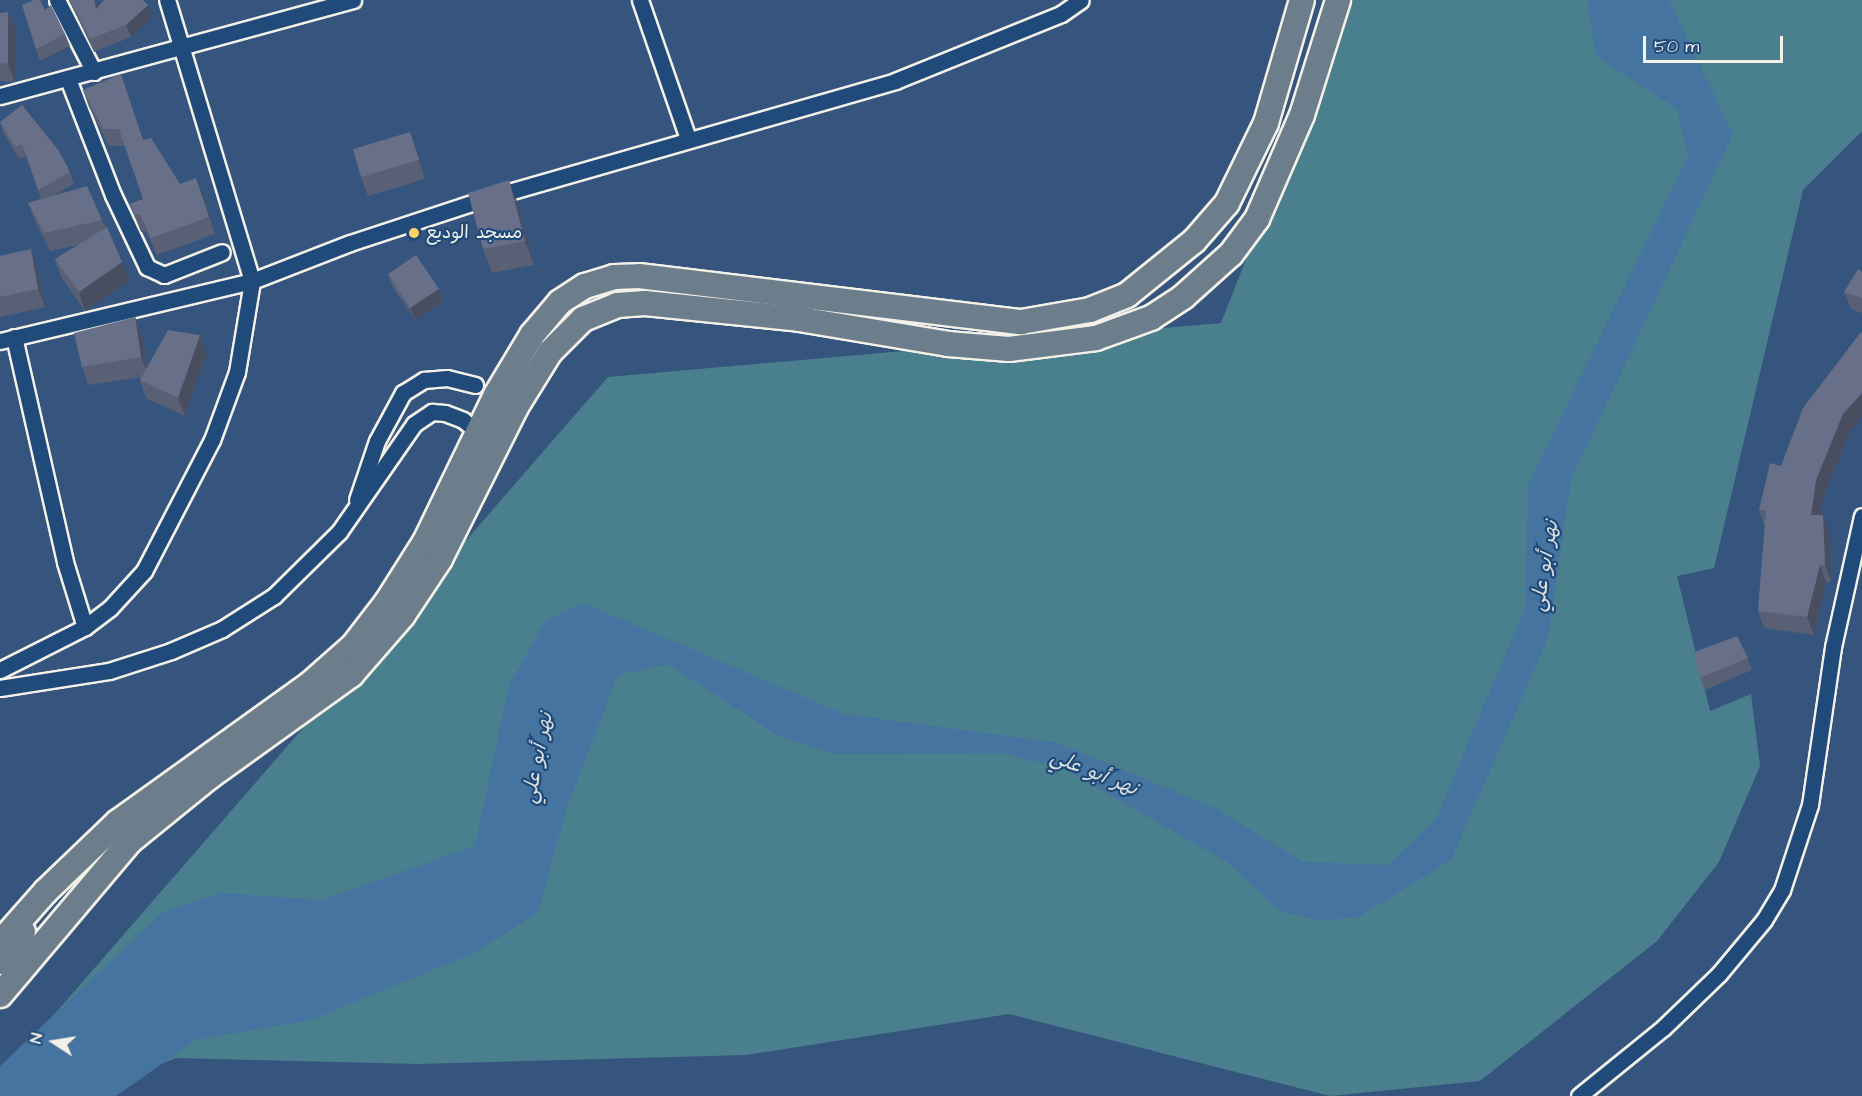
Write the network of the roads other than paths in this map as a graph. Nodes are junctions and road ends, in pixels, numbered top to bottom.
1 (57, 0) edge
2 (167, 0) edge
3 (353, 0) edge
4 (640, 0) edge
5 (1081, 0) edge
6 (1302, 0) edge
7 (1338, 0) edge
8 (180, 47) junction
9 (94, 72) junction
10 (1279, 78) junction
11 (68, 79) junction
12 (1310, 87) junction
13 (0, 96) edge
14 (688, 139) junction
15 (222, 252) dead end
16 (252, 281) junction
17 (7, 339) edge
18 (475, 385) dead end
19 (478, 432) junction
20 (353, 511) junction
21 (1862, 516) edge
22 (85, 627) junction
23 (0, 670) edge
24 (0, 688) edge
25 (46, 891) junction
26 (0, 943) edge
27 (0, 963) edge
28 (0, 995) edge
29 (1579, 1096) edge

1 - 9 street
2 - 8 street
3 - 8 street
4 - 14 street
5 - 14 street
6 - 10 main road
7 - 12 main road
8 - 9 street
8 - 16 street
9 - 11 street
10 - 12 main road
10 - 19 main road
11 - 13 street
11 - 15 street
12 - 28 main road
14 - 16 street
16 - 17 street
16 - 22 street
17 - 22 street
18 - 20 street
19 - 20 street
19 - 25 main road
20 - 24 street
21 - 29 street
22 - 23 street
25 - 26 main road
25 - 27 main road

